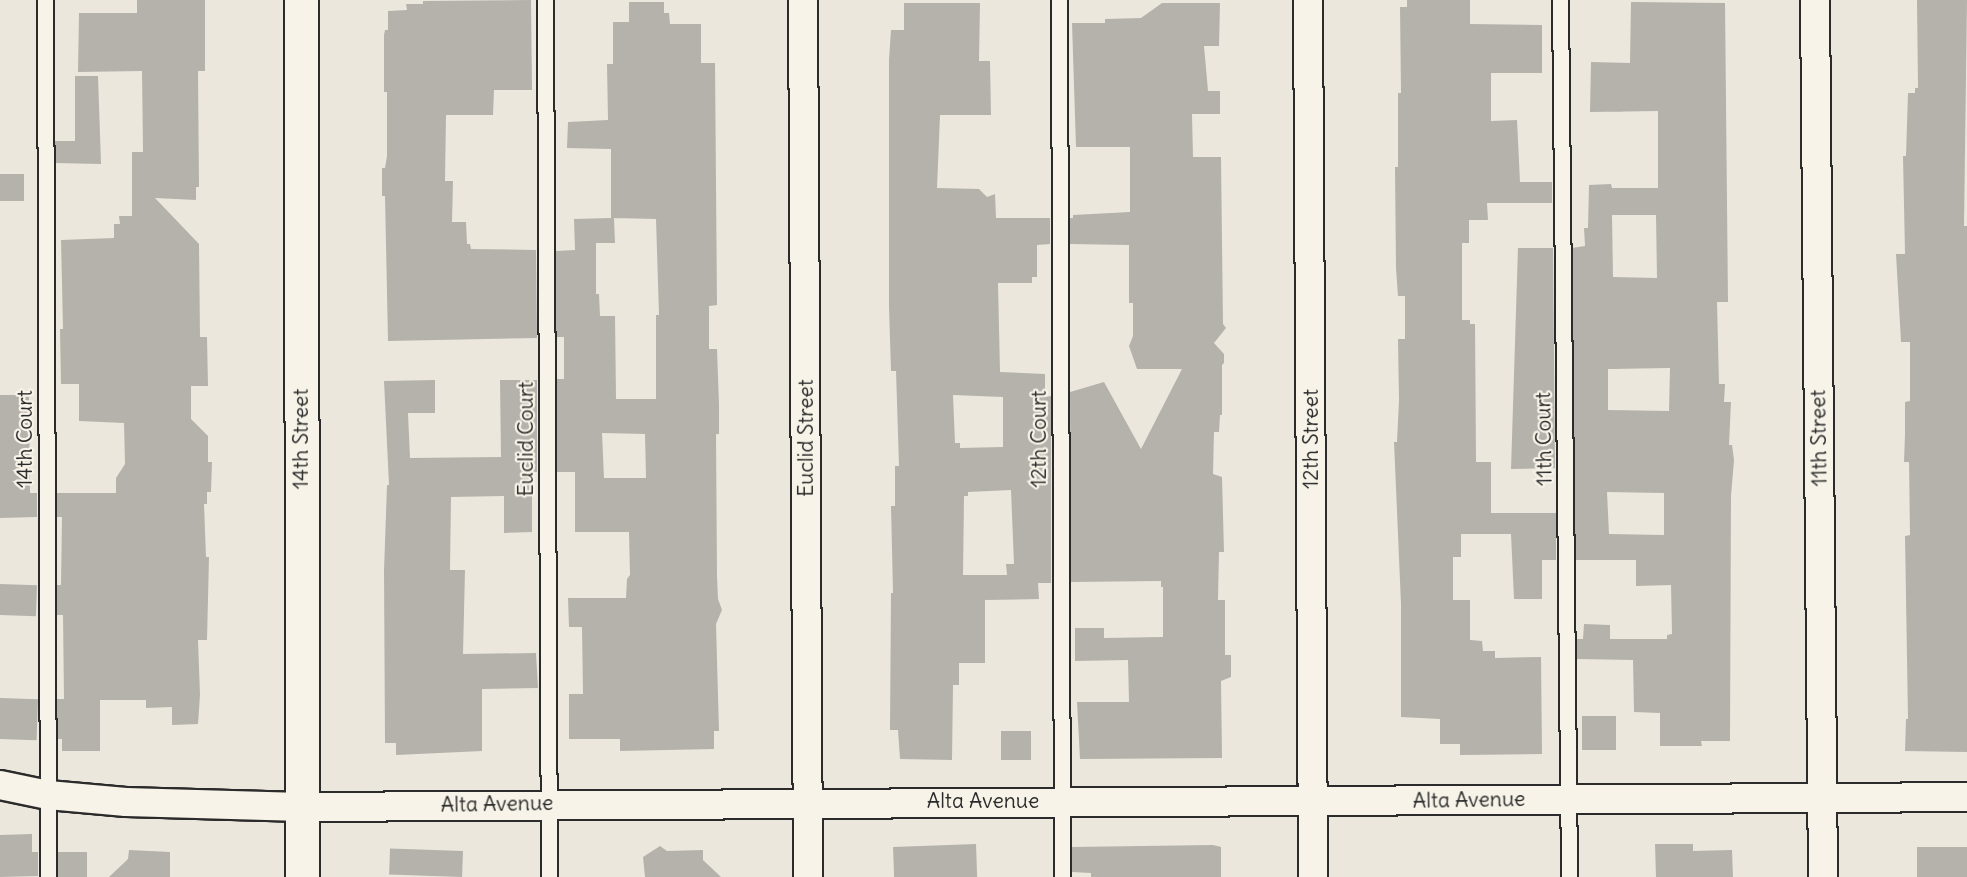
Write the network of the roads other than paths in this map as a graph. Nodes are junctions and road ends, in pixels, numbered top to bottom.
1 (45, 0) edge
2 (301, 0) edge
3 (545, 0) edge
4 (803, 0) edge
5 (1059, 0) edge
6 (1308, 0) edge
7 (1560, 0) edge
8 (1815, 0) edge
9 (0, 785) edge
10 (48, 795) junction
11 (1967, 797) edge
12 (1569, 799) junction
13 (1823, 799) junction
14 (1062, 801) junction
15 (1312, 801) junction
16 (808, 802) junction
17 (548, 804) junction
18 (302, 807) junction
19 (48, 877) edge
20 (302, 877) edge
21 (549, 877) edge
22 (808, 877) edge
23 (1062, 877) edge
24 (1313, 877) edge
25 (1569, 877) edge
26 (1823, 877) edge

1 - 10 lane, 14th Court
2 - 18 street, 14th Street
3 - 17 lane, Euclid Court
4 - 16 street, Euclid Street
5 - 14 lane, 12th Court
6 - 15 street, 12th Street
7 - 12 lane, 11th Court
8 - 13 street, 11th Street
9 - 10 street, Alta Avenue
10 - 18 street, Alta Avenue
10 - 19 lane, 14th Court
11 - 13 street, Alta Avenue
12 - 13 street, Alta Avenue
12 - 15 street, Alta Avenue
12 - 25 lane, 11th Court
13 - 26 street, 11th Street
14 - 15 street, Alta Avenue
14 - 16 street, Alta Avenue
14 - 23 lane, 12th Court
15 - 24 street, 12th Street
16 - 17 street, Alta Avenue
16 - 22 street, Euclid Street
17 - 18 street, Alta Avenue
17 - 21 lane, Euclid Court
18 - 20 street, 14th Street

